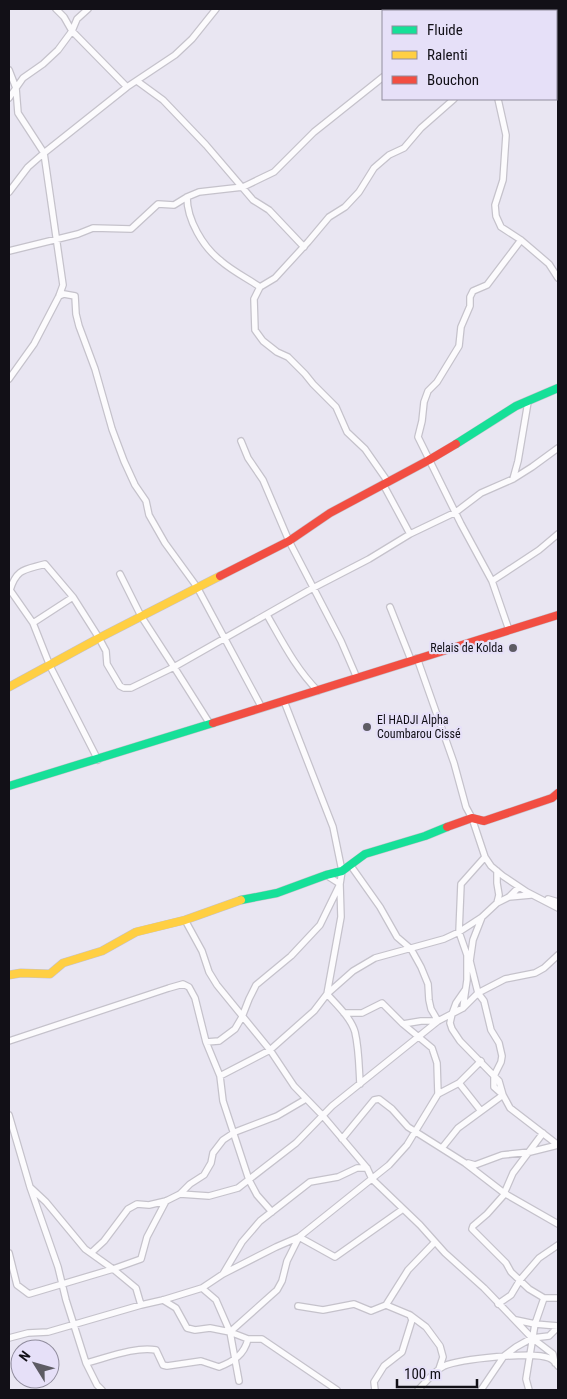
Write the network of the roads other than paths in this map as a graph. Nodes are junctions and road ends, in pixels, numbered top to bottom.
1 (56, 9) edge
2 (88, 9) edge
3 (216, 9) edge
4 (72, 31) junction
5 (9, 70) edge
6 (382, 79) edge
7 (137, 81) junction
8 (16, 88) junction
9 (127, 88) junction
10 (9, 98) edge
11 (453, 100) edge
12 (498, 100) edge
13 (44, 153) junction
14 (243, 187) junction
15 (9, 192) edge
16 (187, 197) junction
17 (57, 239) junction
18 (521, 240) junction
19 (304, 246) junction
20 (9, 251) edge
21 (558, 278) edge
22 (260, 287) junction
23 (59, 296) junction
24 (9, 379) edge
25 (558, 388) edge
26 (528, 402) junction
27 (240, 440) dead end
28 (558, 448) edge
29 (429, 460) junction
30 (513, 479) junction
31 (386, 483) junction
32 (456, 512) junction
33 (410, 534) junction
34 (558, 534) edge
35 (289, 541) junction
36 (120, 574) dead end
37 (492, 581) junction
38 (197, 587) junction
39 (313, 588) junction
40 (73, 597) junction
41 (390, 607) dead end
42 (267, 614) junction
43 (558, 615) edge
44 (142, 616) junction
45 (33, 623) junction
46 (508, 630) junction
47 (99, 638) junction
48 (224, 638) junction
49 (414, 659) junction
50 (50, 666) junction
51 (174, 667) junction
52 (357, 678) junction
53 (9, 687) edge
54 (318, 691) junction
55 (284, 700) junction
56 (262, 708) junction
57 (210, 724) junction
58 (98, 760) junction
59 (9, 786) edge
60 (558, 793) edge
61 (472, 818) junction
62 (485, 857) junction
63 (351, 866) junction
64 (342, 871) junction
65 (497, 871) junction
66 (326, 875) junction
67 (340, 884) junction
68 (519, 887) junction
69 (534, 895) junction
70 (508, 897) junction
71 (558, 902) edge
72 (497, 903) junction
73 (558, 908) edge
74 (482, 917) junction
75 (185, 920) junction
76 (459, 932) junction
77 (398, 937) junction
78 (410, 949) junction
79 (398, 951) junction
80 (558, 955) edge
81 (9, 975) edge
82 (465, 990) junction
83 (478, 993) junction
84 (327, 994) junction
85 (463, 1008) junction
86 (344, 1013) junction
87 (452, 1014) junction
88 (242, 1017) junction
89 (438, 1021) junction
90 (403, 1024) junction
91 (417, 1036) junction
92 (10, 1039) edge
93 (206, 1042) junction
94 (270, 1050) junction
95 (481, 1061) junction
96 (220, 1076) junction
97 (494, 1076) junction
98 (459, 1083) junction
99 (360, 1084) junction
100 (438, 1094) junction
101 (503, 1095) junction
102 (306, 1098) junction
103 (481, 1111) junction
104 (9, 1115) edge
105 (323, 1116) junction
106 (415, 1131) junction
107 (235, 1132) junction
108 (543, 1133) junction
109 (342, 1139) junction
110 (558, 1145) edge
111 (442, 1148) junction
112 (530, 1152) junction
113 (465, 1162) junction
114 (367, 1168) junction
115 (372, 1178) junction
116 (249, 1180) junction
117 (30, 1187) junction
118 (504, 1193) junction
119 (180, 1194) junction
120 (166, 1200) junction
121 (403, 1209) junction
122 (272, 1212) junction
123 (558, 1224) edge
124 (299, 1237) junction
125 (435, 1242) junction
126 (558, 1245) edge
127 (9, 1253) edge
128 (91, 1253) junction
129 (114, 1269) junction
130 (223, 1274) junction
131 (520, 1280) junction
132 (9, 1282) edge
133 (63, 1284) junction
134 (17, 1285) junction
135 (202, 1288) junction
136 (544, 1298) junction
137 (558, 1298) edge
138 (163, 1300) junction
139 (498, 1304) junction
140 (141, 1305) junction
141 (386, 1305) junction
142 (298, 1306) dead end
143 (410, 1315) junction
144 (514, 1319) junction
145 (75, 1324) junction
146 (535, 1324) junction
147 (558, 1326) edge
148 (230, 1332) junction
149 (9, 1338) edge
150 (532, 1338) junction
151 (248, 1339) junction
152 (530, 1355) junction
153 (504, 1356) junction
154 (236, 1359) junction
155 (86, 1363) junction
156 (557, 1364) edge
157 (439, 1369) junction
158 (239, 1381) dead end
159 (102, 1390) edge
160 (337, 1390) edge
161 (375, 1390) edge
162 (418, 1390) edge
163 (481, 1390) edge
164 (528, 1390) edge

1 - 4 street
2 - 4 street
3 - 7 street
4 - 8 street
4 - 9 street
5 - 8 street
6 - 14 street
7 - 9 street
7 - 14 street
8 - 10 street
8 - 13 street
9 - 13 street
11 - 19 street
12 - 18 street
13 - 15 street
13 - 17 street
14 - 16 street
14 - 19 street
16 - 17 street
16 - 22 street
17 - 20 street
17 - 23 street
18 - 21 street
18 - 29 street
19 - 22 street
22 - 31 street
23 - 24 street
23 - 38 street
25 - 26 street
26 - 29 street
26 - 30 street
27 - 35 street
28 - 30 street
29 - 31 street
29 - 32 street
30 - 32 street
31 - 33 street
31 - 35 street
32 - 33 street
32 - 37 street
33 - 39 street
34 - 37 street
35 - 38 street
35 - 39 street
36 - 44 street
37 - 46 street
38 - 44 street
38 - 48 street
39 - 42 street
39 - 52 street
40 - 45 street
40 - 45 street
40 - 47 street
41 - 49 street
42 - 48 street
42 - 54 street
43 - 46 street
44 - 47 street
44 - 51 street
45 - 50 street
46 - 49 street
47 - 50 street
47 - 51 street
48 - 51 street
48 - 56 street
49 - 52 street
49 - 61 street
50 - 53 street
50 - 58 street
51 - 57 street
52 - 54 street
54 - 55 street
55 - 56 street
55 - 64 street
56 - 57 street
57 - 58 street
58 - 59 street
60 - 61 street
61 - 62 street
61 - 63 street
62 - 65 street
62 - 76 street
63 - 64 street
63 - 77 street
64 - 66 street
64 - 67 street
65 - 68 street
65 - 72 street
66 - 67 street
66 - 75 street
67 - 84 street
67 - 88 street
68 - 69 street
68 - 70 street
69 - 70 street
69 - 71 street
69 - 73 street
70 - 72 street
72 - 74 street
74 - 76 street
74 - 83 street
75 - 81 street
75 - 88 street
76 - 78 street
76 - 82 street
77 - 78 street
77 - 79 street
78 - 79 street
78 - 89 street
79 - 84 street
80 - 83 street
82 - 85 street
82 - 87 street
83 - 85 street
83 - 97 street
84 - 86 street
84 - 94 street
85 - 87 street
86 - 90 street
86 - 99 street
87 - 89 street
87 - 95 street
88 - 93 street
88 - 94 street
89 - 90 street
89 - 91 street
90 - 91 street
91 - 99 street
91 - 100 street
92 - 93 street
93 - 96 street
94 - 96 street
94 - 102 street
95 - 97 street
95 - 98 street
96 - 107 street
97 - 101 street
98 - 100 street
98 - 103 street
99 - 105 street
100 - 106 street
101 - 103 street
101 - 108 street
102 - 105 street
102 - 107 street
103 - 111 street
104 - 117 street
105 - 109 street
105 - 116 street
106 - 109 street
106 - 111 street
106 - 115 street
107 - 116 street
107 - 119 street
108 - 110 street
108 - 112 street
109 - 114 street
110 - 112 street
111 - 113 street
112 - 113 street
112 - 118 street
113 - 118 street
114 - 115 street
114 - 122 street
115 - 121 street
115 - 124 street
116 - 119 street
116 - 122 street
117 - 128 street
117 - 133 street
118 - 123 street
118 - 131 street
119 - 120 street
120 - 128 street
120 - 129 street
121 - 124 street
121 - 125 street
122 - 130 street
124 - 130 street
124 - 148 street
125 - 139 street
125 - 141 street
126 - 131 street
127 - 134 street
128 - 129 street
129 - 133 street
129 - 140 street
130 - 135 street
131 - 136 street
131 - 139 street
132 - 134 street
133 - 134 street
133 - 145 street
135 - 138 street
135 - 148 street
136 - 137 street
136 - 146 street
138 - 140 street
138 - 148 street
139 - 144 street
140 - 145 street
141 - 142 street
141 - 143 street
143 - 157 street
143 - 161 street
144 - 146 street
144 - 150 street
145 - 149 street
145 - 155 street
146 - 147 street
146 - 150 street
147 - 150 street
148 - 151 street
148 - 154 street
150 - 152 street
150 - 153 street
150 - 156 street
151 - 154 street
151 - 160 street
152 - 153 street
152 - 156 street
152 - 164 street
153 - 157 street
153 - 163 street
154 - 155 street
154 - 158 street
155 - 159 street
157 - 162 street

